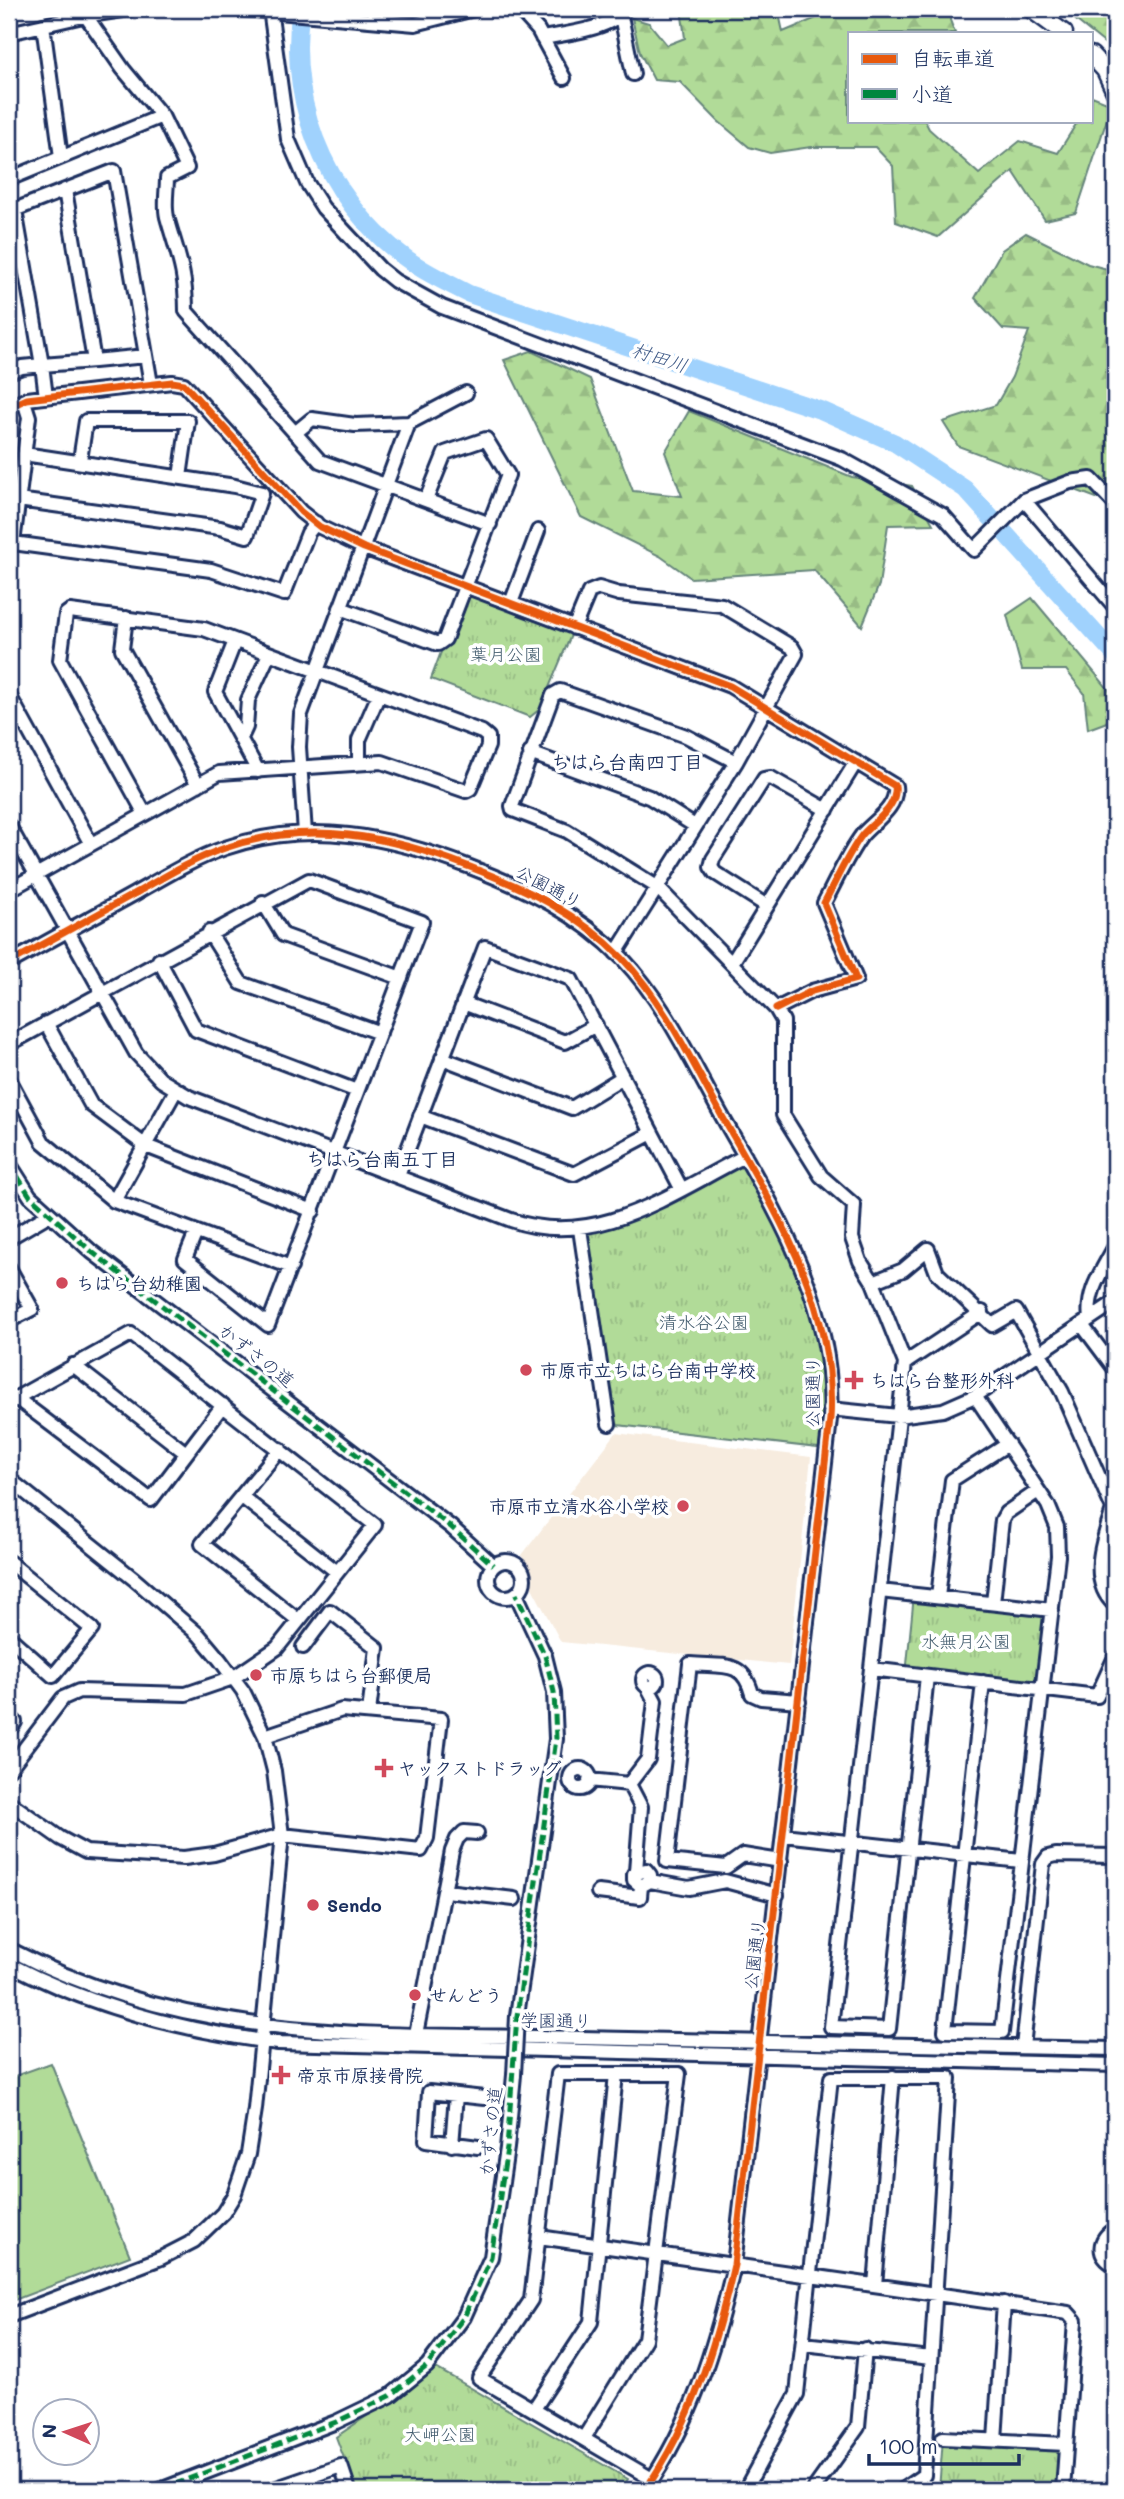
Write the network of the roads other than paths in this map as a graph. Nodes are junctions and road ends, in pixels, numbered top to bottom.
1 (130, 9) edge
2 (243, 9) edge
3 (474, 9) edge
4 (519, 9) edge
5 (1031, 9) edge
6 (271, 11) edge
7 (82, 12) edge
8 (623, 12) edge
9 (43, 25) junction
10 (1063, 32) edge
11 (9, 33) edge
12 (542, 38) junction
13 (1092, 56) edge
14 (633, 74) dead end
15 (564, 78) dead end
16 (1115, 92) edge
17 (162, 116) junction
18 (61, 157) junction
19 (9, 179) edge
20 (65, 190) junction
21 (12, 211) edge
22 (146, 356) junction
23 (94, 361) junction
24 (42, 365) junction
25 (9, 372) edge
26 (151, 384) junction
27 (466, 393) dead end
28 (46, 397) junction
29 (23, 401) junction
30 (9, 407) edge
31 (409, 423) junction
32 (295, 433) junction
33 (24, 454) junction
34 (80, 460) junction
35 (180, 477) junction
36 (388, 485) junction
37 (18, 500) junction
38 (426, 500) junction
39 (1024, 500) junction
40 (1115, 504) edge
41 (316, 523) junction
42 (490, 524) junction
43 (538, 531) dead end
44 (364, 548) junction
45 (466, 585) junction
46 (511, 603) junction
47 (1115, 607) edge
48 (340, 608) junction
49 (126, 618) junction
50 (574, 628) junction
51 (235, 641) junction
52 (269, 654) junction
53 (316, 671) junction
54 (379, 694) junction
55 (9, 695) edge
56 (768, 707) junction
57 (242, 738) junction
58 (530, 753) junction
59 (736, 762) junction
60 (856, 762) junction
61 (359, 763) junction
62 (300, 767) junction
63 (258, 771) junction
64 (198, 785) junction
65 (827, 810) junction
66 (145, 814) junction
67 (9, 826) edge
68 (695, 826) junction
69 (305, 833) junction
70 (91, 844) junction
71 (36, 875) junction
72 (657, 887) junction
73 (9, 890) edge
74 (263, 902) junction
75 (767, 906) junction
76 (69, 930) junction
77 (209, 932) junction
78 (616, 953) junction
79 (159, 960) junction
80 (732, 962) junction
81 (9, 963) edge
82 (401, 978) junction
83 (102, 993) junction
84 (463, 1003) junction
85 (776, 1009) junction
86 (46, 1023) junction
87 (596, 1025) junction
88 (380, 1033) junction
89 (9, 1044) edge
90 (442, 1058) junction
91 (623, 1077) junction
92 (9, 1079) edge
93 (176, 1090) junction
94 (357, 1091) junction
95 (421, 1115) junction
96 (652, 1133) junction
97 (146, 1146) junction
98 (336, 1151) junction
99 (745, 1156) junction
100 (9, 1163) edge
101 (398, 1175) junction
102 (681, 1188) junction
103 (114, 1201) junction
104 (313, 1211) junction
105 (50, 1214) junction
106 (580, 1229) junction
107 (196, 1232) junction
108 (9, 1238) edge
109 (1115, 1246) edge
110 (291, 1267) junction
111 (9, 1268) edge
112 (873, 1282) junction
113 (1115, 1302) edge
114 (982, 1312) junction
115 (9, 1321) edge
116 (1086, 1322) junction
117 (1038, 1353) junction
118 (905, 1363) junction
119 (73, 1365) junction
120 (1115, 1369) edge
121 (975, 1396) junction
122 (12, 1400) edge
123 (223, 1405) junction
124 (830, 1409) junction
125 (898, 1416) junction
126 (609, 1424) dead end
127 (1008, 1444) junction
128 (281, 1449) junction
129 (186, 1453) junction
130 (10, 1484) edge
131 (1038, 1491) junction
132 (242, 1497) junction
133 (1114, 1506) edge
134 (9, 1562) edge
135 (493, 1565) junction
136 (337, 1572) junction
137 (880, 1591) junction
138 (516, 1594) junction
139 (938, 1597) junction
140 (993, 1603) junction
141 (1115, 1605) edge
142 (1052, 1610) junction
143 (298, 1620) junction
144 (9, 1637) edge
145 (303, 1647) dead end
146 (1115, 1657) edge
147 (871, 1669) junction
148 (928, 1676) junction
149 (233, 1678) junction
150 (983, 1682) junction
151 (647, 1686) dead end
152 (1042, 1689) junction
153 (799, 1701) junction
154 (369, 1712) junction
155 (9, 1717) edge
156 (9, 1730) edge
157 (265, 1736) junction
158 (9, 1769) edge
159 (589, 1780) dead end
160 (629, 1784) junction
161 (9, 1802) edge
162 (477, 1833) dead end
163 (282, 1835) junction
164 (783, 1835) junction
165 (853, 1842) junction
166 (908, 1849) junction
167 (964, 1855) junction
168 (1115, 1856) edge
169 (780, 1861) junction
170 (1021, 1861) junction
171 (646, 1884) junction
172 (446, 1891) junction
173 (598, 1892) dead end
174 (777, 1895) junction
175 (514, 1899) dead end
176 (9, 1949) edge
177 (9, 1964) edge
178 (264, 2027) junction
179 (416, 2034) junction
180 (262, 2041) junction
181 (760, 2042) junction
182 (1023, 2047) junction
183 (1115, 2049) edge
184 (757, 2057) junction
185 (1115, 2065) edge
186 (616, 2074) junction
187 (893, 2077) junction
188 (457, 2095) junction
189 (484, 2098) dead end
190 (452, 2145) junction
191 (478, 2147) dead end
192 (1115, 2229) edge
193 (539, 2237) junction
194 (598, 2246) junction
195 (657, 2254) junction
196 (734, 2265) junction
197 (1115, 2265) edge
198 (808, 2275) junction
199 (875, 2285) junction
200 (935, 2293) junction
201 (1004, 2303) junction
202 (9, 2316) edge
203 (803, 2344) junction
204 (865, 2349) junction
205 (931, 2358) junction
206 (534, 2409) junction
207 (584, 2438) junction
208 (943, 2438) dead end
209 (995, 2440) junction
210 (1066, 2444) junction
211 (648, 2485) edge
212 (296, 2486) edge
213 (160, 2490) edge
214 (271, 2490) edge
215 (349, 2490) edge
216 (745, 2490) edge
217 (813, 2490) edge
218 (902, 2490) edge
219 (1063, 2490) edge

1 - 7 street
2 - 6 street
3 - 6 street
4 - 12 street
5 - 10 main road
6 - 39 street
7 - 9 street
7 - 17 street
8 - 12 street
8 - 14 street
9 - 11 street
9 - 18 street
12 - 15 street
13 - 16 main road
17 - 18 street
17 - 32 street
18 - 19 street
20 - 21 street
20 - 22 street
20 - 23 street
21 - 24 street
22 - 23 street
22 - 26 street
23 - 24 street
24 - 25 street
24 - 28 street
26 - 28 street
26 - 41 street
27 - 31 street
28 - 29 street
29 - 30 street
29 - 33 street
31 - 32 street
31 - 36 street
32 - 36 street
33 - 34 street
33 - 37 street
34 - 35 street
34 - 35 street
35 - 37 street
36 - 38 street
36 - 44 street
37 - 41 street
38 - 42 street
38 - 42 street
39 - 40 street
39 - 47 street
41 - 44 street
42 - 45 street
43 - 46 street
44 - 45 street
44 - 48 street
45 - 46 street
45 - 48 street
46 - 50 street
48 - 53 street
49 - 51 street
49 - 64 street
49 - 66 street
50 - 56 street
50 - 56 street
51 - 52 street
51 - 57 street
52 - 53 street
52 - 57 street
53 - 54 street
53 - 62 street
54 - 61 street
54 - 61 street
55 - 70 street
56 - 59 street
56 - 60 street
57 - 63 street
58 - 59 street
58 - 68 street
58 - 72 street
59 - 68 street
60 - 65 street
60 - 85 street
61 - 62 street
62 - 63 street
62 - 69 street
63 - 64 street
64 - 66 street
65 - 75 street
65 - 75 street
66 - 70 street
67 - 71 street
68 - 72 street
69 - 76 street, 公園通り
69 - 78 street, 公園通り
70 - 71 street
71 - 73 street
71 - 76 street
72 - 78 street
72 - 80 street
74 - 77 street
74 - 82 street
74 - 82 street
75 - 80 street
76 - 81 street, 公園通り
76 - 83 street
77 - 79 street
77 - 88 street
78 - 99 street, 公園通り
79 - 83 street
79 - 94 street
80 - 85 street
82 - 88 street
83 - 86 street
83 - 93 street
84 - 87 street
84 - 87 street
84 - 90 street
85 - 112 street
86 - 89 street
86 - 97 street
87 - 91 street
88 - 94 street
90 - 91 street
90 - 95 street
91 - 96 street
92 - 103 street
93 - 97 street
93 - 98 street
94 - 98 street
95 - 96 street
95 - 101 street
96 - 102 street
97 - 103 street
97 - 104 street
98 - 101 street
98 - 104 street
99 - 102 street
99 - 124 street, 公園通り
100 - 105 street, かずさの道
101 - 106 street
102 - 106 street
103 - 107 street
104 - 110 street
105 - 108 street
105 - 135 street, かずさの道
106 - 126 street
107 - 110 street
107 - 110 street
109 - 116 street
111 - 115 street
112 - 114 street
112 - 118 street
113 - 116 street
114 - 117 street
114 - 118 street
116 - 117 street
116 - 120 street
117 - 121 street
117 - 133 street
118 - 125 street
119 - 122 street
119 - 123 street
119 - 129 street
121 - 125 street
121 - 127 street
122 - 129 street
123 - 128 street
123 - 129 street
124 - 125 street
124 - 153 street, 公園通り
125 - 137 street
127 - 131 street
127 - 139 street
128 - 132 street
128 - 136 street
130 - 149 street
131 - 140 street
131 - 142 street
132 - 136 street
132 - 143 street
133 - 141 street
134 - 144 street
135 - 138 street
135 - 138 street
136 - 143 street
137 - 139 street
137 - 147 street
138 - 213 street, かずさの道, bridge
139 - 140 street
140 - 142 street
142 - 152 street
143 - 149 street
145 - 154 street
146 - 152 street
147 - 148 street
147 - 165 street
148 - 150 street
148 - 166 street
149 - 157 street
149 - 158 street
150 - 152 street
150 - 167 street
151 - 160 street
152 - 170 street
153 - 164 street, 公園通り
153 - 169 street
154 - 157 street
154 - 163 street
155 - 156 street
157 - 163 street
159 - 160 street
160 - 171 street
161 - 163 street
162 - 172 street
163 - 178 street
164 - 165 street
164 - 169 street, 公園通り
165 - 166 street
165 - 166 street
166 - 167 street
167 - 170 street
167 - 170 street
168 - 182 street
169 - 174 street, 公園通り
171 - 173 street
171 - 174 street
172 - 175 street
172 - 179 street
174 - 181 street, 公園通り
176 - 178 street, 学園通り
177 - 180 street, 学園通り
178 - 179 street, 学園通り
178 - 180 street
179 - 181 street, 学園通り
180 - 184 street, 学園通り
180 - 202 street
181 - 182 street, 学園通り
181 - 184 street, 公園通り
182 - 183 street, 学園通り
184 - 185 street, 学園通り
184 - 196 street, 公園通り
186 - 193 street
186 - 194 street
186 - 195 street
187 - 198 street
187 - 199 street
187 - 200 street
188 - 189 street
188 - 190 street
188 - 190 street
190 - 191 street
192 - 197 street
193 - 194 street
193 - 206 street
194 - 195 street
194 - 206 street
195 - 196 street
195 - 207 street
196 - 198 street
196 - 211 street, 公園通り
198 - 199 street
198 - 203 street
199 - 200 street
200 - 201 street
200 - 205 street
201 - 209 street
201 - 210 street
203 - 204 street
203 - 216 street
204 - 205 street
204 - 217 street
205 - 218 street
206 - 207 street
207 - 211 street
208 - 209 street
209 - 210 street
210 - 219 street
212 - 214 street
212 - 215 street

